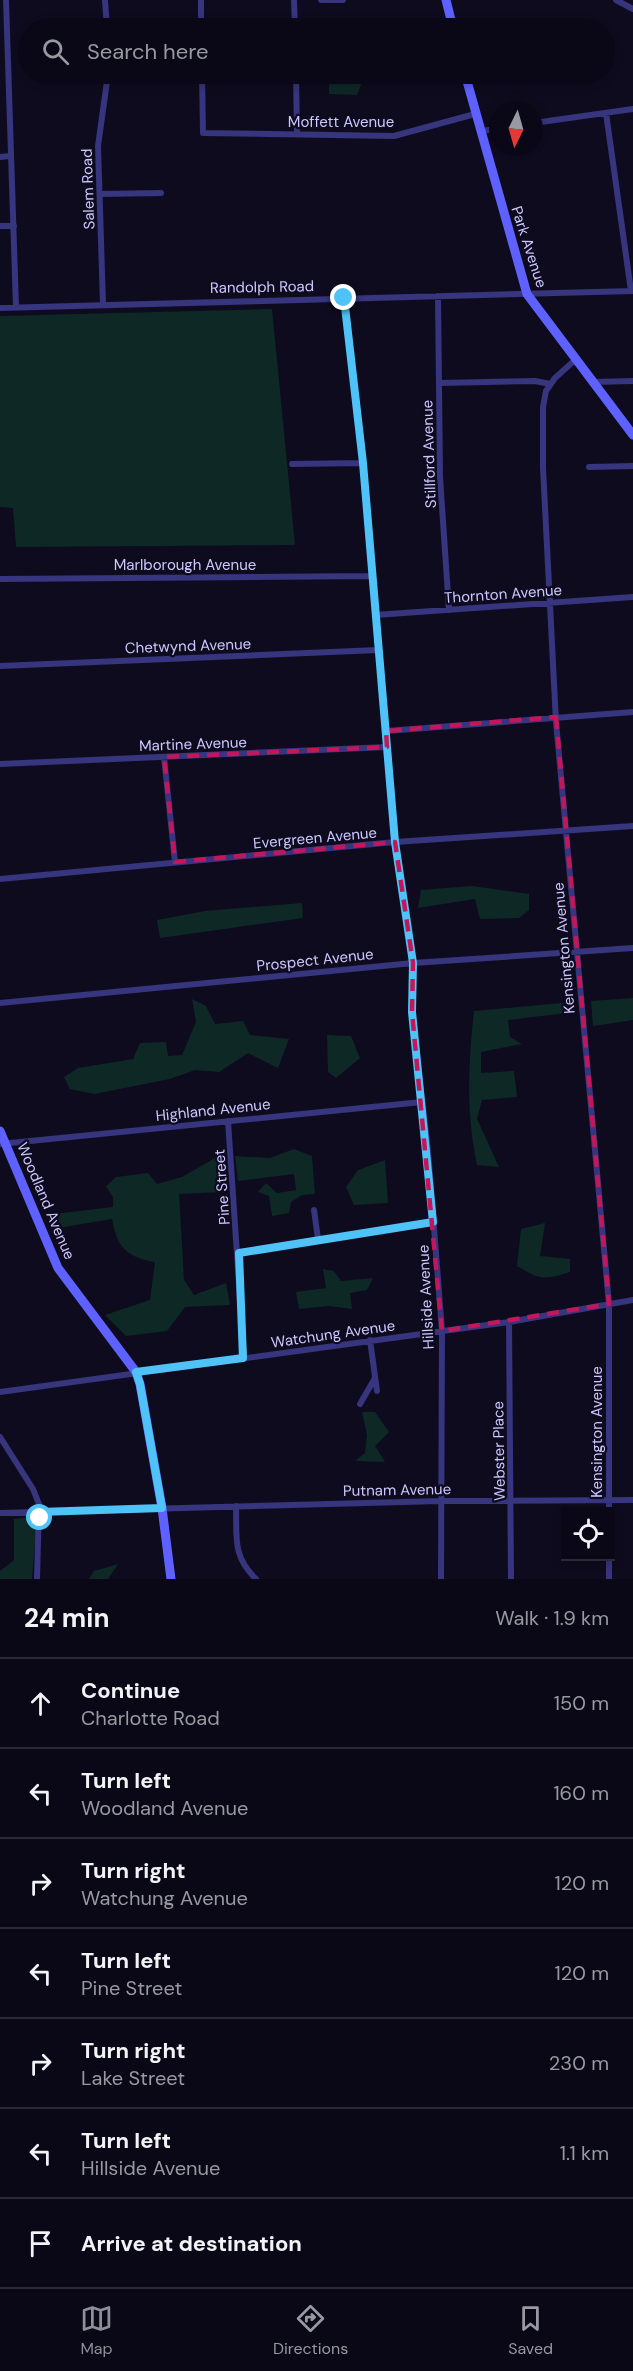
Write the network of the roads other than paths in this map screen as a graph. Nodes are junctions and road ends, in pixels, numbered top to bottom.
1 (6, 0) edge
2 (105, 0) edge
3 (201, 0) edge
4 (294, 0) edge
5 (321, 0) edge
6 (343, 0) edge
7 (446, 0) edge
8 (616, 0) edge
9 (633, 9) edge
10 (106, 18) edge
11 (201, 18) edge
12 (295, 18) edge
13 (450, 18) edge
14 (107, 84) edge
15 (202, 84) edge
16 (296, 84) edge
17 (468, 84) edge
18 (8, 86) junction
19 (0, 87) edge
20 (633, 109) edge
21 (606, 113) junction
22 (475, 114) junction
23 (543, 122) edge
24 (489, 130) edge
25 (480, 131) junction
26 (297, 134) junction
27 (10, 156) junction
28 (0, 157) edge
29 (161, 192) dead end
30 (101, 194) junction
31 (0, 226) edge
32 (14, 226) junction
33 (632, 291) edge
34 (527, 294) junction
35 (438, 296) junction
36 (344, 298) junction
37 (103, 304) junction
38 (16, 307) junction
39 (0, 308) edge
40 (575, 360) junction
41 (633, 381) edge
42 (593, 382) junction
43 (439, 383) junction
44 (550, 384) junction
45 (633, 435) edge
46 (363, 463) junction
47 (292, 464) dead end
48 (633, 466) edge
49 (589, 467) dead end
50 (371, 576) junction
51 (0, 579) edge
52 (633, 597) edge
53 (550, 602) junction
54 (449, 610) junction
55 (375, 615) junction
56 (378, 650) junction
57 (0, 666) edge
58 (633, 712) edge
59 (556, 717) junction
60 (386, 730) junction
61 (387, 747) junction
62 (164, 757) junction
63 (0, 764) edge
64 (633, 826) edge
65 (566, 831) junction
66 (395, 842) junction
67 (175, 862) junction
68 (0, 879) edge
69 (633, 948) edge
70 (576, 952) junction
71 (413, 963) junction
72 (0, 1003) edge
73 (422, 1102) junction
74 (228, 1121) junction
75 (0, 1131) edge
76 (3, 1144) edge
77 (314, 1210) dead end
78 (433, 1222) junction
79 (318, 1239) junction
80 (239, 1253) junction
81 (633, 1300) edge
82 (609, 1304) junction
83 (509, 1322) junction
84 (442, 1330) junction
85 (370, 1340) junction
86 (243, 1358) junction
87 (136, 1372) junction
88 (375, 1377) junction
89 (377, 1391) dead end
90 (0, 1392) edge
91 (360, 1404) dead end
92 (0, 1437) edge
93 (609, 1500) junction
94 (633, 1500) edge
95 (440, 1501) junction
96 (512, 1501) junction
97 (236, 1506) junction
98 (609, 1507) edge
99 (162, 1508) junction
100 (39, 1512) junction
101 (0, 1513) edge
102 (609, 1561) edge
103 (37, 1579) edge
104 (171, 1579) edge
105 (256, 1579) edge
106 (441, 1579) edge
107 (511, 1579) edge
108 (609, 1579) edge

1 - 18 street
2 - 10 street
3 - 11 street
4 - 12 street
5 - 6 street
7 - 13 street
8 - 9 street
14 - 30 street, Salem Road
15 - 26 street, Moffett Avenue
16 - 26 street
17 - 22 street, Park Avenue
18 - 19 street
18 - 27 street
20 - 21 street
21 - 23 street
21 - 33 street
22 - 25 street, Park Avenue
22 - 26 street, Moffett Avenue
24 - 25 street
25 - 34 street, Park Avenue
27 - 28 street
27 - 32 street
29 - 30 street
30 - 37 street, Salem Road
31 - 32 street
32 - 38 street
33 - 34 street, Randolph Road
34 - 35 street, Randolph Road
34 - 40 street, Park Avenue
35 - 36 street, Randolph Road
35 - 43 street, Stillford Avenue
36 - 37 street, Randolph Road
36 - 46 street, Hillside Avenue
37 - 38 street, Randolph Road
38 - 39 street, Randolph Road
40 - 42 street, Park Avenue
40 - 44 street
41 - 42 street
42 - 45 street, Park Avenue
43 - 44 street
43 - 54 street, Stillford Avenue
44 - 53 street, Kensington Avenue
46 - 47 street
46 - 50 street, Hillside Avenue
48 - 49 street
50 - 51 street, Marlborough Avenue
50 - 55 street, Hillside Avenue
52 - 53 street, Thornton Avenue
53 - 54 street, Thornton Avenue
53 - 59 street, Kensington Avenue
54 - 55 street, Thornton Avenue
55 - 56 street, Hillside Avenue
56 - 57 street, Chetwynd Avenue
56 - 60 street, Hillside Avenue
58 - 59 street
59 - 60 street
59 - 65 street, Kensington Avenue
60 - 61 street, Hillside Avenue
61 - 62 street, Martine Avenue
61 - 66 street, Hillside Avenue
62 - 63 street, Martine Avenue
62 - 67 street
64 - 65 street, Evergreen Avenue
65 - 66 street, Evergreen Avenue
65 - 70 street, Kensington Avenue
66 - 67 street, Evergreen Avenue
66 - 71 street, Hillside Avenue
67 - 68 street, Evergreen Avenue
69 - 70 street, Prospect Avenue
70 - 71 street, Prospect Avenue
70 - 82 street, Kensington Avenue
71 - 72 street, Prospect Avenue
71 - 73 street, Hillside Avenue
73 - 74 street, Highland Avenue
73 - 78 street, Hillside Avenue
74 - 76 street, Highland Avenue
74 - 80 street, Pine Street
75 - 76 street, Woodland Avenue
76 - 87 street, Woodland Avenue
77 - 79 street
78 - 79 street
78 - 84 street, Hillside Avenue
79 - 80 street
80 - 86 street, Pine Street
81 - 82 street, Watchung Avenue
82 - 83 street, Watchung Avenue
82 - 93 street, Kensington Avenue
83 - 84 street, Watchung Avenue
83 - 96 street, Webster Place
84 - 85 street, Watchung Avenue
84 - 95 street, Hillside Avenue
85 - 86 street, Watchung Avenue
85 - 88 street
86 - 87 street, Watchung Avenue
87 - 90 street, Watchung Avenue
87 - 99 street, Woodland Avenue
88 - 89 street
88 - 91 street
92 - 100 street
93 - 94 street, Putnam Avenue
93 - 96 street, Putnam Avenue
93 - 98 street, Kensington Avenue
95 - 96 street, Putnam Avenue
95 - 97 street, Putnam Avenue
95 - 106 street, Hillside Avenue
96 - 107 street, Webster Place
97 - 99 street, Putnam Avenue
97 - 105 street
99 - 100 street, Putnam Avenue
99 - 104 street, Woodland Avenue
100 - 101 street, Putnam Avenue
100 - 103 street
102 - 108 street

